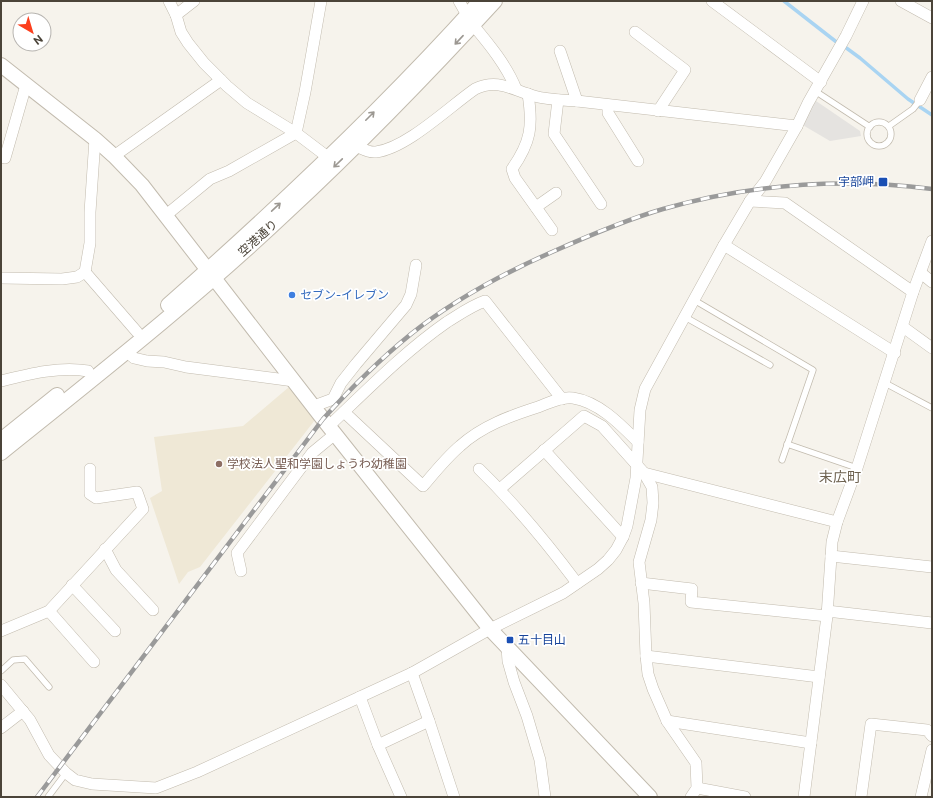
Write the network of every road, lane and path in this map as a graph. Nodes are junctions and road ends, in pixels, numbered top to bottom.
1 (169, 1) edge
2 (194, 1) edge
3 (321, 1) edge
4 (459, 1) edge
5 (480, 1) edge
6 (495, 1) edge
7 (712, 1) edge
8 (863, 1) edge
9 (900, 1) edge
10 (176, 15) junction
11 (932, 18) edge
12 (470, 20) junction
13 (635, 32) dead end
14 (560, 50) dead end
15 (1, 65) edge
16 (932, 77) edge
17 (221, 80) junction
18 (26, 85) junction
19 (818, 86) junction
20 (516, 89) junction
21 (528, 94) junction
22 (558, 100) junction
23 (920, 100) joint
24 (577, 101) junction
25 (608, 105) junction
26 (658, 111) junction
27 (797, 126) junction
28 (889, 126) junction
29 (870, 127) junction
30 (296, 133) junction
31 (95, 139) junction
32 (356, 146) junction
33 (114, 156) junction
34 (1, 157) edge
35 (329, 158) junction
36 (638, 162) dead end
37 (556, 193) dead end
38 (750, 201) junction
39 (601, 204) dead end
40 (536, 208) junction
41 (165, 216) junction
42 (552, 230) dead end
43 (932, 241) edge
44 (724, 245) junction
45 (416, 265) dead end
46 (85, 272) junction
47 (920, 273) junction
48 (211, 274) junction
49 (1, 278) edge
50 (932, 282) edge
51 (913, 292) junction
52 (694, 300) junction
53 (685, 317) junction
54 (903, 327) junction
55 (137, 332) junction
56 (932, 348) edge
57 (126, 352) junction
58 (895, 353) junction
59 (770, 365) dead end
60 (88, 371) junction
61 (1, 381) edge
62 (294, 381) junction
63 (885, 383) junction
64 (562, 399) junction
65 (314, 406) junction
66 (932, 408) edge
67 (344, 412) junction
68 (332, 430) junction
69 (1, 440) edge
70 (638, 442) junction
71 (787, 444) junction
72 (544, 450) junction
73 (1, 453) edge
74 (782, 460) dead end
75 (857, 468) junction
76 (90, 469) dead end
77 (480, 469) dead end
78 (640, 469) junction
79 (500, 489) junction
80 (837, 522) junction
81 (623, 537) junction
82 (105, 549) junction
83 (831, 556) junction
84 (932, 567) edge
85 (241, 571) dead end
86 (577, 583) junction
87 (641, 583) junction
88 (72, 585) junction
89 (153, 610) dead end
90 (49, 611) junction
91 (827, 614) junction
92 (932, 623) edge
93 (490, 629) junction
94 (1, 631) edge
95 (115, 631) dead end
96 (507, 647) junction
97 (646, 656) junction
98 (94, 662) dead end
99 (1, 671) edge
100 (412, 673) junction
101 (819, 677) junction
102 (1, 685) edge
103 (49, 687) dead end
104 (360, 697) junction
105 (23, 711) junction
106 (429, 721) junction
107 (667, 721) junction
108 (1, 728) edge
109 (932, 736) edge
110 (810, 743) junction
111 (378, 745) junction
112 (932, 750) edge
113 (66, 773) junction
114 (157, 792) edge
115 (694, 792) edge
116 (48, 797) edge
117 (401, 797) edge
118 (454, 797) edge
119 (545, 797) edge
120 (650, 797) edge
121 (745, 797) edge
122 (804, 797) edge
123 (861, 797) edge
124 (921, 797) edge

1 - 10 street
2 - 10 street
3 - 30 street
4 - 12 street
5 - 12 street, 空港通り
6 - 12 street, 空港通り
7 - 19 street
8 - 19 street
9 - 11 street
10 - 17 street
12 - 20 street
12 -> 32 street, 空港通り
35 -> 12 street, 空港通り
13 - 26 street
14 - 24 street
15 - 18 street
16 - 23 street
17 - 30 street
17 - 33 street
18 - 31 street
18 - 34 street
19 - 27 street
19 - 29 lane
20 - 21 street
20 - 32 street
21 - 22 street
21 - 40 street
22 - 24 street
22 - 39 street
23 - 28 lane
24 - 25 street
25 - 26 street
25 - 36 street
26 - 27 street
27 - 38 street
28 - 29 lane
28 - 29 lane
30 - 35 street
30 - 41 street
31 - 33 street
31 - 46 street
32 -> 48 street, 空港通り
33 - 41 street
48 -> 35 street, 空港通り
37 - 40 street
38 - 44 street
38 - 51 street
40 - 42 street
41 - 48 street
43 - 47 street
44 - 52 street
44 - 58 street
45 - 65 street
46 - 49 street
46 - 55 street
47 - 50 street
47 - 51 street
48 - 55 street, 空港通り
48 - 57 street, 空港通り
48 - 62 street
51 - 54 street
52 - 53 street
52 - 71 lane
53 - 59 lane
53 - 70 street
54 - 56 street
54 - 58 street
55 - 60 street, 空港通り
57 - 62 street
57 - 73 street, 空港通り
58 - 63 street
60 - 61 street
60 - 69 street, 空港通り
62 - 65 street
63 - 66 lane
63 - 75 street
64 - 67 street
64 - 67 street
64 - 70 street
65 - 68 street
67 - 68 street
68 - 85 street
68 - 93 street
70 - 78 street
71 - 74 lane
71 - 75 lane
72 - 78 street
72 - 79 street
72 - 81 street
75 - 80 street
76 - 82 street
77 - 79 street
78 - 80 street
78 - 81 street
78 - 87 street
79 - 86 street
80 - 83 street
81 - 86 street
82 - 88 street
82 - 89 street
83 - 84 street
83 - 91 street
86 - 93 street
87 - 91 street
87 - 97 street
88 - 90 street
88 - 95 street
90 - 94 street
90 - 98 street
91 - 92 street
91 - 101 street
93 - 96 street
93 - 100 street
96 - 119 street
96 - 120 street
97 - 101 street
97 - 107 street
99 - 103 lane
100 - 104 street
100 - 106 street
101 - 110 street
102 - 105 street
104 - 111 street
104 - 114 street
105 - 108 street
105 - 113 street
106 - 111 street
106 - 118 street
107 - 110 street
107 - 115 street
109 - 123 street
110 - 122 street
111 - 117 street
112 - 124 street
113 - 114 street
113 - 116 lane
115 - 121 street

